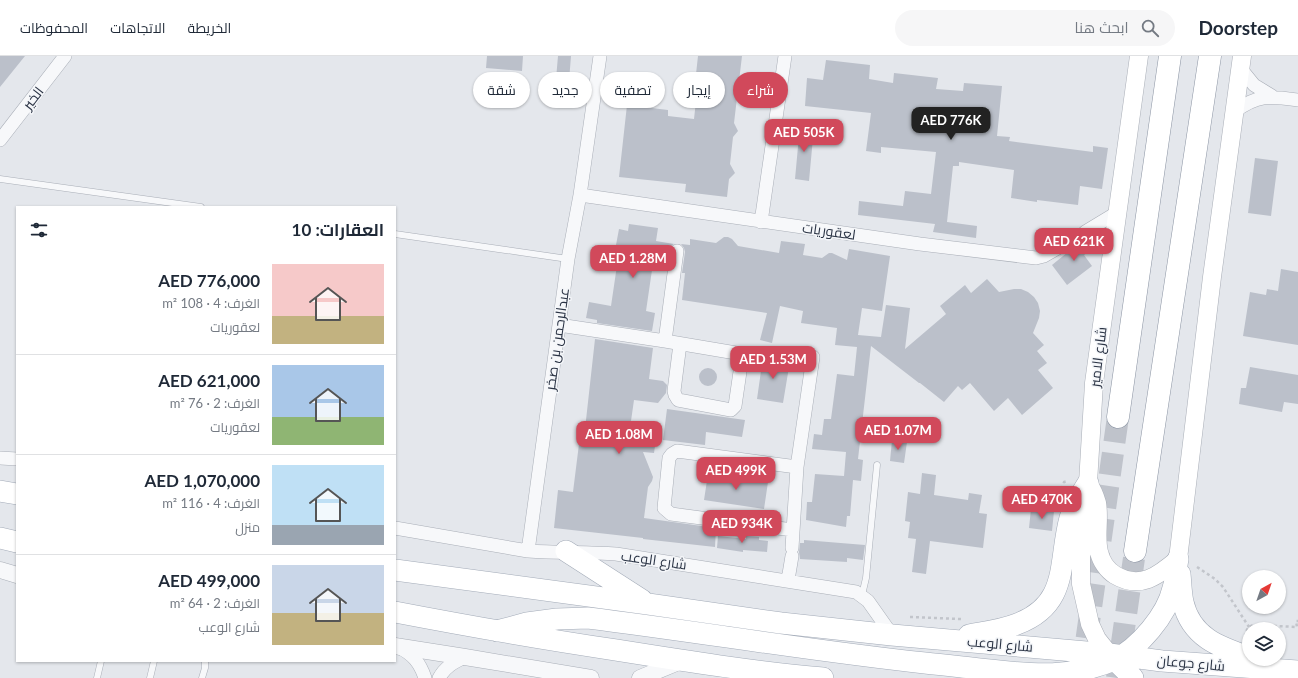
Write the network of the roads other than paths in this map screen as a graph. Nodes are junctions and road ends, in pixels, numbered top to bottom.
1 (65, 56) edge
2 (600, 56) edge
3 (785, 56) edge
4 (1139, 56) edge
5 (1170, 56) edge
6 (1210, 56) edge
7 (1241, 63) edge
8 (1272, 96) junction
9 (1298, 100) edge
10 (1234, 112) junction
11 (0, 140) edge
12 (0, 179) edge
13 (580, 195) junction
14 (194, 206) edge
15 (1118, 212) junction
16 (761, 222) junction
17 (396, 234) edge
18 (677, 251) dead end
19 (568, 259) junction
20 (559, 325) junction
21 (665, 341) junction
22 (680, 344) junction
23 (813, 357) dead end
24 (1118, 417) tunnel mouth
25 (0, 458) edge
26 (16, 459) edge
27 (876, 465) dead end
28 (797, 468) junction
29 (1088, 483) junction
30 (0, 491) edge
31 (16, 494) edge
32 (396, 528) edge
33 (793, 530) junction
34 (0, 538) edge
35 (16, 542) edge
36 (528, 551) junction
37 (1135, 551) tunnel mouth
38 (566, 552) junction
39 (1178, 559) junction
40 (0, 570) edge
41 (396, 570) edge
42 (16, 574) edge
43 (788, 580) junction
44 (862, 595) junction
45 (648, 604) junction
46 (396, 612) edge
47 (497, 631) junction
48 (892, 635) junction
49 (948, 640) junction
50 (396, 646) edge
51 (1028, 647) junction
52 (1242, 651) edge
53 (465, 656) junction
54 (1114, 657) junction
55 (681, 661) junction
56 (102, 662) edge
57 (154, 662) edge
58 (205, 662) edge
59 (1280, 666) edge
60 (1292, 671) edge
61 (1087, 674) edge
62 (97, 678) edge
63 (150, 678) edge
64 (202, 678) edge
65 (425, 678) edge
66 (439, 678) edge
67 (591, 678) edge
68 (640, 678) edge
69 (823, 678) edge
70 (1133, 678) edge

1 - 11 street, الخير
2 - 13 street, عبدالرحمن بن صخر
3 - 16 street
4 - 15 main road, شارع الامير
5 - 24 highway, شارع الامير
6 - 37 highway
7 - 8 street
7 - 10 main road
8 - 9 street
8 - 10 street
10 - 39 main road
12 - 14 lane
13 - 16 street, لعقوريات
13 - 19 street, عبدالرحمن بن صخر
15 - 16 street, لعقوريات
15 - 29 main road, شارع الامير
17 - 19 lane
18 - 21 street
19 - 20 street, عبدالرحمن بن صخر
20 - 21 street
20 - 36 street, عبدالرحمن بن صخر
21 - 22 street
22 - 22 street
23 - 28 street
25 - 26 street
27 - 44 lane
28 - 33 street
28 - 33 street
29 - 39 main road
29 - 49 main road
29 - 54 main road, شارع الامير
30 - 31 main road
32 - 36 street, شارع الوعب
33 - 43 street
34 - 35 main road
36 - 38 street, شارع الوعب
38 - 43 street, شارع الوعب
38 - 45 main road
39 - 52 main road
39 - 54 main road
40 - 42 street
41 - 45 main road, شارع الوعب
43 - 44 street, شارع الوعب
44 - 48 street
45 - 48 main road, شارع الوعب
46 - 47 main road
47 - 55 main road
47 - 61 main road
48 - 49 main road, شارع الوعب
49 - 51 main road, شارع الوعب
50 - 53 street
50 - 65 street
51 - 54 main road, شارع الوعب
51 - 61 main road
53 - 66 street
53 - 67 street
54 - 60 main road, شارع جوعان
54 - 61 main road
54 - 70 main road
55 - 68 street
55 - 69 main road
56 - 62 lane
57 - 63 lane
58 - 64 lane
59 - 60 main road

